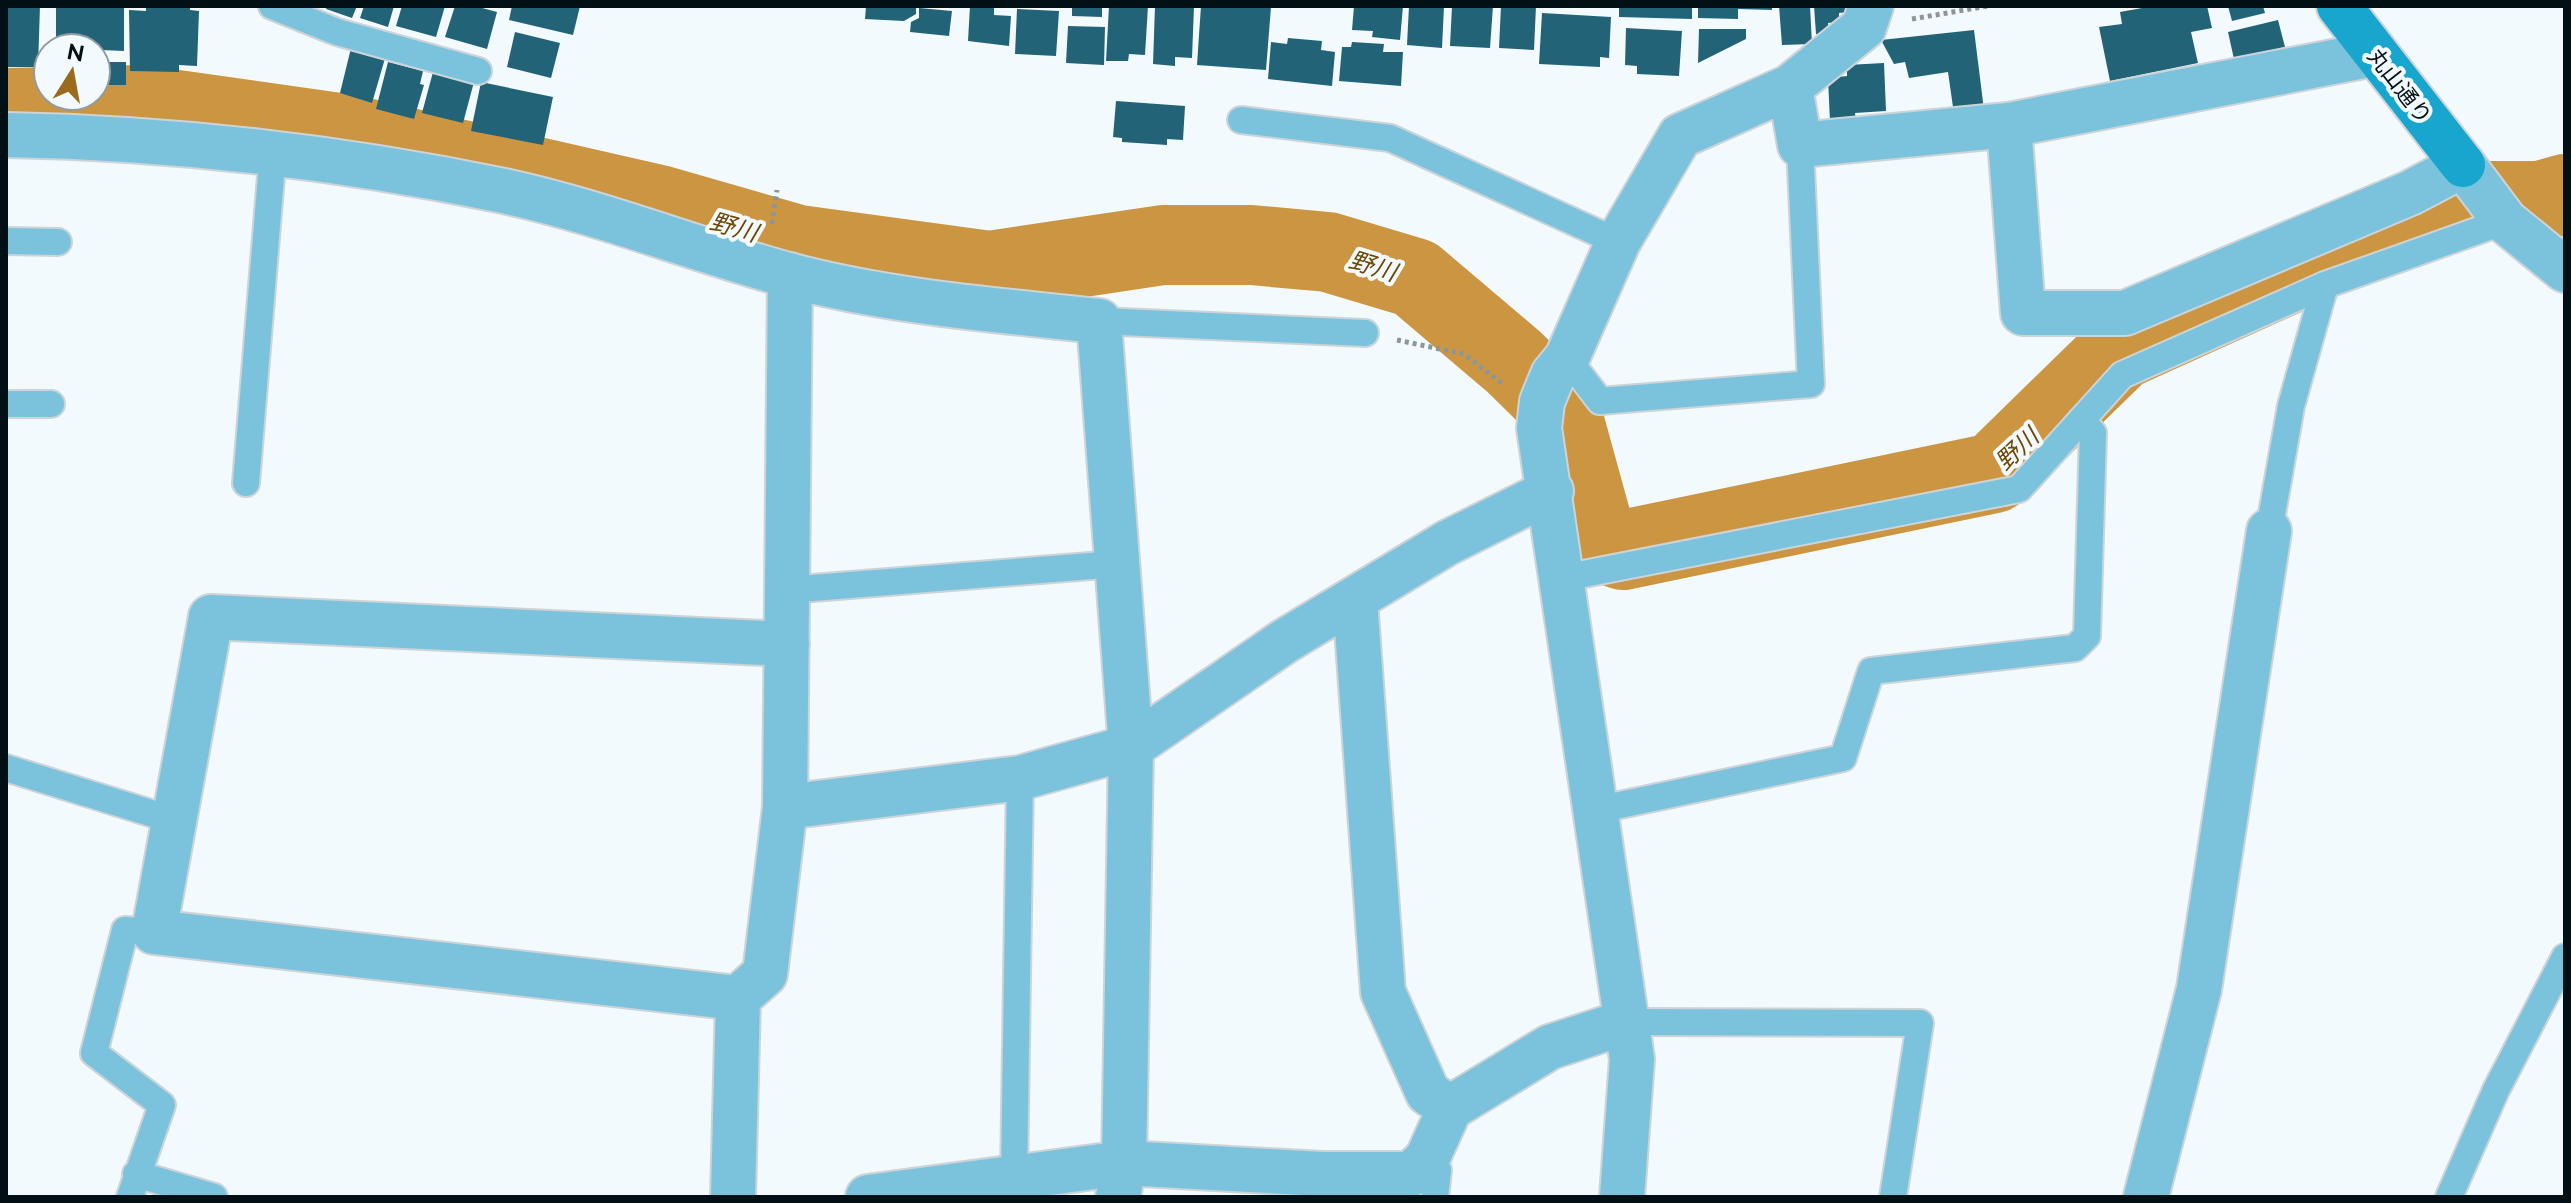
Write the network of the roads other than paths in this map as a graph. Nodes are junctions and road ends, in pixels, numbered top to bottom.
1 (272, 6) edge
2 (2339, 6) edge
3 (1868, 17) edge
4 (2374, 54) junction
5 (478, 71) dead end
6 (1790, 87) junction
7 (1241, 120) dead end
8 (2009, 125) junction
9 (6, 135) edge
10 (1800, 145) junction
11 (273, 151) junction
12 (2463, 165) junction
13 (2505, 221) junction
14 (6, 241) edge
15 (58, 242) dead end
16 (1618, 242) junction
17 (2565, 270) edge
18 (790, 275) junction
19 (2325, 285) junction
20 (1099, 321) junction
21 (1365, 333) road end
22 (1551, 387) junction
23 (6, 404) edge
24 (51, 404) dead end
25 (2081, 420) junction
26 (246, 483) dead end
27 (1551, 491) junction
28 (2269, 531) joint
29 (1116, 564) junction
30 (1563, 578) junction
31 (787, 590) junction
32 (1355, 600) junction
33 (787, 644) junction
34 (1131, 747) junction
35 (6, 768) edge
36 (1020, 778) junction
37 (785, 807) junction
38 (1596, 810) junction
39 (173, 820) junction
40 (154, 932) junction
41 (2565, 957) edge
42 (738, 998) junction
43 (1626, 1022) junction
44 (1450, 1108) junction
45 (1014, 1178) junction
46 (1431, 1178) edge
47 (1121, 1180) edge
48 (133, 1185) edge
49 (1320, 1186) edge
50 (214, 1197) edge
51 (733, 1197) edge
52 (868, 1197) edge
53 (1622, 1197) edge
54 (1893, 1197) edge
55 (2146, 1197) edge
56 (2449, 1197) edge

1 - 5 lane
2 - 4 street, 丸山通り
3 - 6 street
4 - 8 street
4 - 12 street, 丸山通り
6 - 10 street
6 - 16 street
7 - 16 lane
8 - 10 street
8 - 12 street
9 - 11 street
10 - 22 lane
11 - 18 street
11 - 26 lane
12 - 13 street
13 - 17 street
13 - 19 lane
14 - 15 lane
16 - 22 street
18 - 20 street
18 - 31 street
19 - 25 lane
19 - 28 lane
20 - 21 lane
20 - 29 street
22 - 27 street
23 - 24 lane
25 - 30 lane
25 - 38 lane
27 - 30 street
27 - 32 street
28 - 55 street
29 - 31 lane
29 - 34 street
30 - 38 street
31 - 33 street
32 - 34 street
32 - 44 street
33 - 37 street
33 - 39 street
34 - 36 street
34 - 47 street
35 - 39 lane
36 - 37 street
36 - 45 lane
37 - 42 street
38 - 43 street
39 - 40 street
40 - 42 street
40 - 48 lane
41 - 56 lane
42 - 51 street
43 - 44 street
43 - 53 street
43 - 54 lane
44 - 46 street
45 - 47 street
45 - 52 street
46 - 49 street
47 - 49 street
48 - 50 lane

